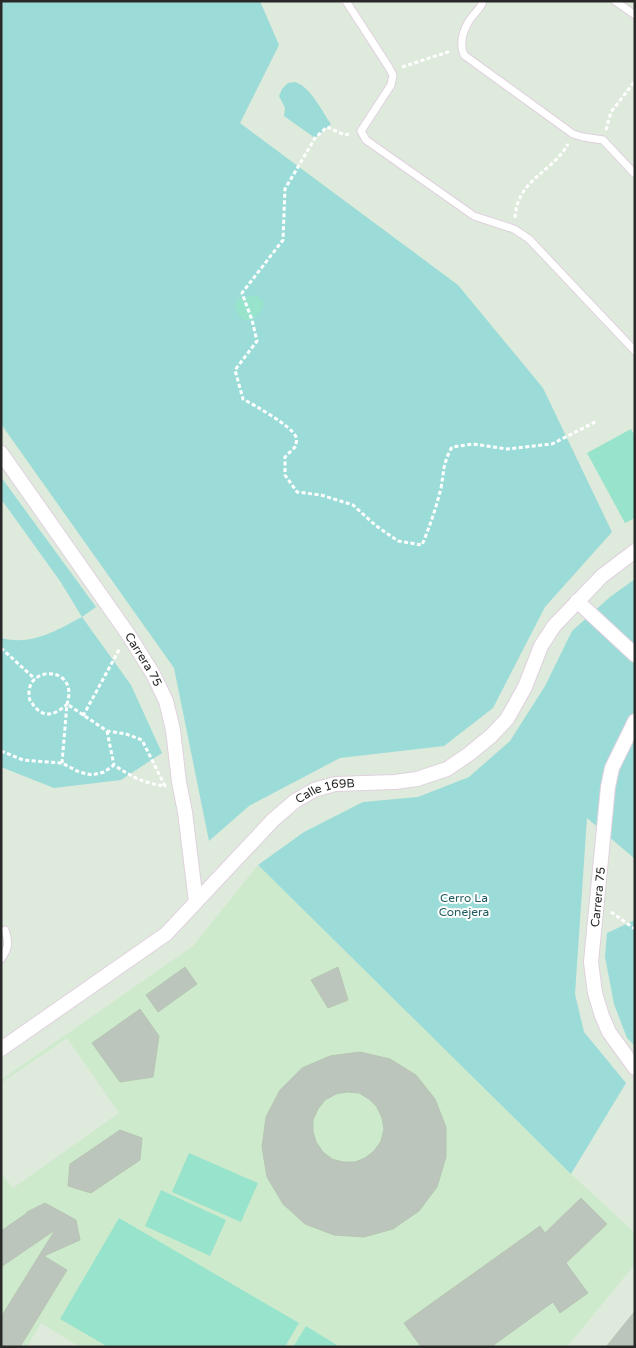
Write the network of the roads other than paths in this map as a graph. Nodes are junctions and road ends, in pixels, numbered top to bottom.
1 (346, 1) edge
2 (483, 1) edge
3 (614, 1) edge
4 (635, 15) edge
5 (635, 174) edge
6 (634, 348) edge
7 (1, 453) edge
8 (635, 551) edge
9 (577, 601) junction
10 (635, 655) edge
11 (635, 722) edge
12 (196, 902) junction
13 (5, 930) dead end
14 (1, 959) edge
15 (1, 1049) edge
16 (635, 1068) edge

1 - 6 lane
2 - 5 lane
3 - 4 lane
7 - 12 street, Carrera 75
8 - 9 street, Calle 169B
9 - 10 street
9 - 12 street, Calle 169B
11 - 16 street, Carrera 75
12 - 15 street, Calle 169B
13 - 14 lane

